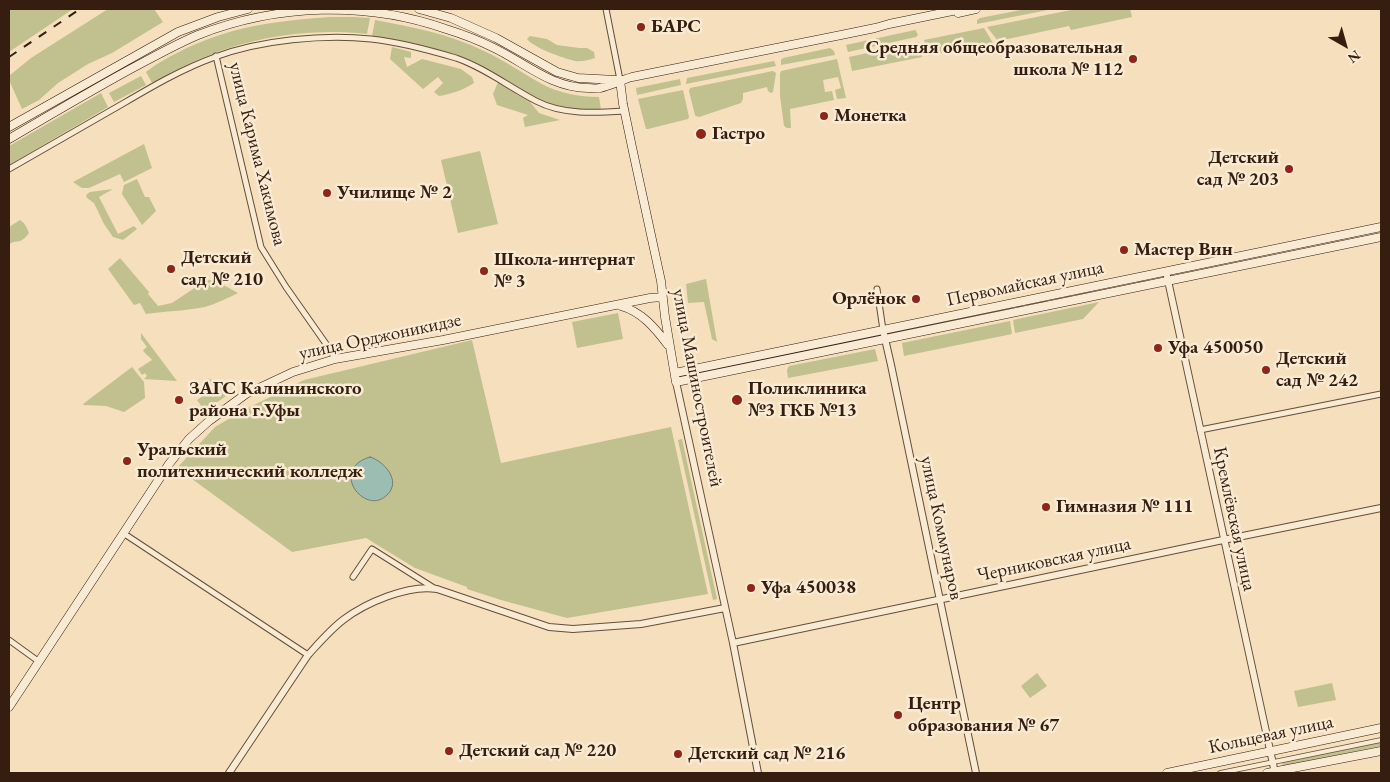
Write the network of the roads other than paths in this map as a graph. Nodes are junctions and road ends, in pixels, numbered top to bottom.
1 (248, 9) edge
2 (419, 9) edge
3 (606, 9) edge
4 (962, 9) edge
5 (973, 9) edge
6 (889, 25) junction
7 (216, 56) junction
8 (620, 80) junction
9 (625, 111) junction
10 (9, 127) edge
11 (9, 139) edge
12 (9, 169) edge
13 (1381, 227) edge
14 (1381, 237) edge
15 (1166, 271) junction
16 (1168, 281) junction
17 (876, 289) dead end
18 (662, 297) junction
19 (619, 305) junction
20 (883, 330) junction
21 (885, 339) junction
22 (670, 348) junction
23 (335, 359) junction
24 (675, 373) junction
25 (676, 382) junction
26 (1381, 394) edge
27 (1200, 430) junction
28 (1381, 508) edge
29 (123, 533) junction
30 (1223, 540) junction
31 (353, 577) dead end
32 (436, 589) junction
33 (940, 600) junction
34 (725, 608) junction
35 (9, 640) edge
36 (733, 643) junction
37 (308, 655) junction
38 (38, 661) junction
39 (9, 707) edge
40 (1381, 728) edge
41 (1381, 740) edge
42 (1381, 751) edge
43 (1270, 752) junction
44 (1272, 762) junction
45 (229, 773) edge
46 (758, 773) edge
47 (976, 773) edge
48 (1167, 773) edge
49 (1220, 773) edge
50 (1272, 773) edge

1 - 10 main road
2 - 8 main road
3 - 8 street, улица Машиностроителей
4 - 6 main road
5 - 6 main road
6 - 8 main road
7 - 9 street
7 - 12 street
7 - 23 street, улица Карима Хакимова
8 - 9 main road, улица Машиностроителей
8 - 11 main road
9 - 18 main road, улица Машиностроителей
13 - 15 main road, Первомайская улица
14 - 16 main road, Первомайская улица
15 - 16 street, Кремлёвская улица
15 - 20 main road, Первомайская улица
16 - 21 main road, Первомайская улица
16 - 27 street, Кремлёвская улица
17 - 20 street, улица Коммунаров
18 - 19 main road, улица Орджоникидзе
18 - 22 main road, улица Машиностроителей
19 - 22 main road
19 - 23 main road, улица Орджоникидзе
20 - 21 street, улица Коммунаров
20 - 24 main road, Первомайская улица
21 - 25 main road, Первомайская улица
21 - 33 street, улица Коммунаров
22 - 24 main road, улица Машиностроителей
23 - 29 main road, улица Орджоникидзе
24 - 25 main road, улица Машиностроителей
25 - 34 street, улица Машиностроителей
26 - 27 street
27 - 30 street, Кремлёвская улица
28 - 30 street, Черниковская улица
29 - 37 street
29 - 38 main road, улица Орджоникидзе
30 - 33 street, Черниковская улица
30 - 43 street, Кремлёвская улица
31 - 32 street
32 - 34 street
32 - 37 street
33 - 36 street, Черниковская улица
33 - 47 street, улица Коммунаров
34 - 36 street, улица Машиностроителей
35 - 38 street
36 - 46 street, улица Машиностроителей
37 - 45 street
38 - 39 main road, улица Орджоникидзе
40 - 43 main road, Кольцевая улица
41 - 44 street
42 - 50 main road, Кольцевая улица
43 - 44 street, Кремлёвская улица
43 - 48 main road, Кольцевая улица
44 - 49 street
44 - 50 street, Кремлёвская улица

